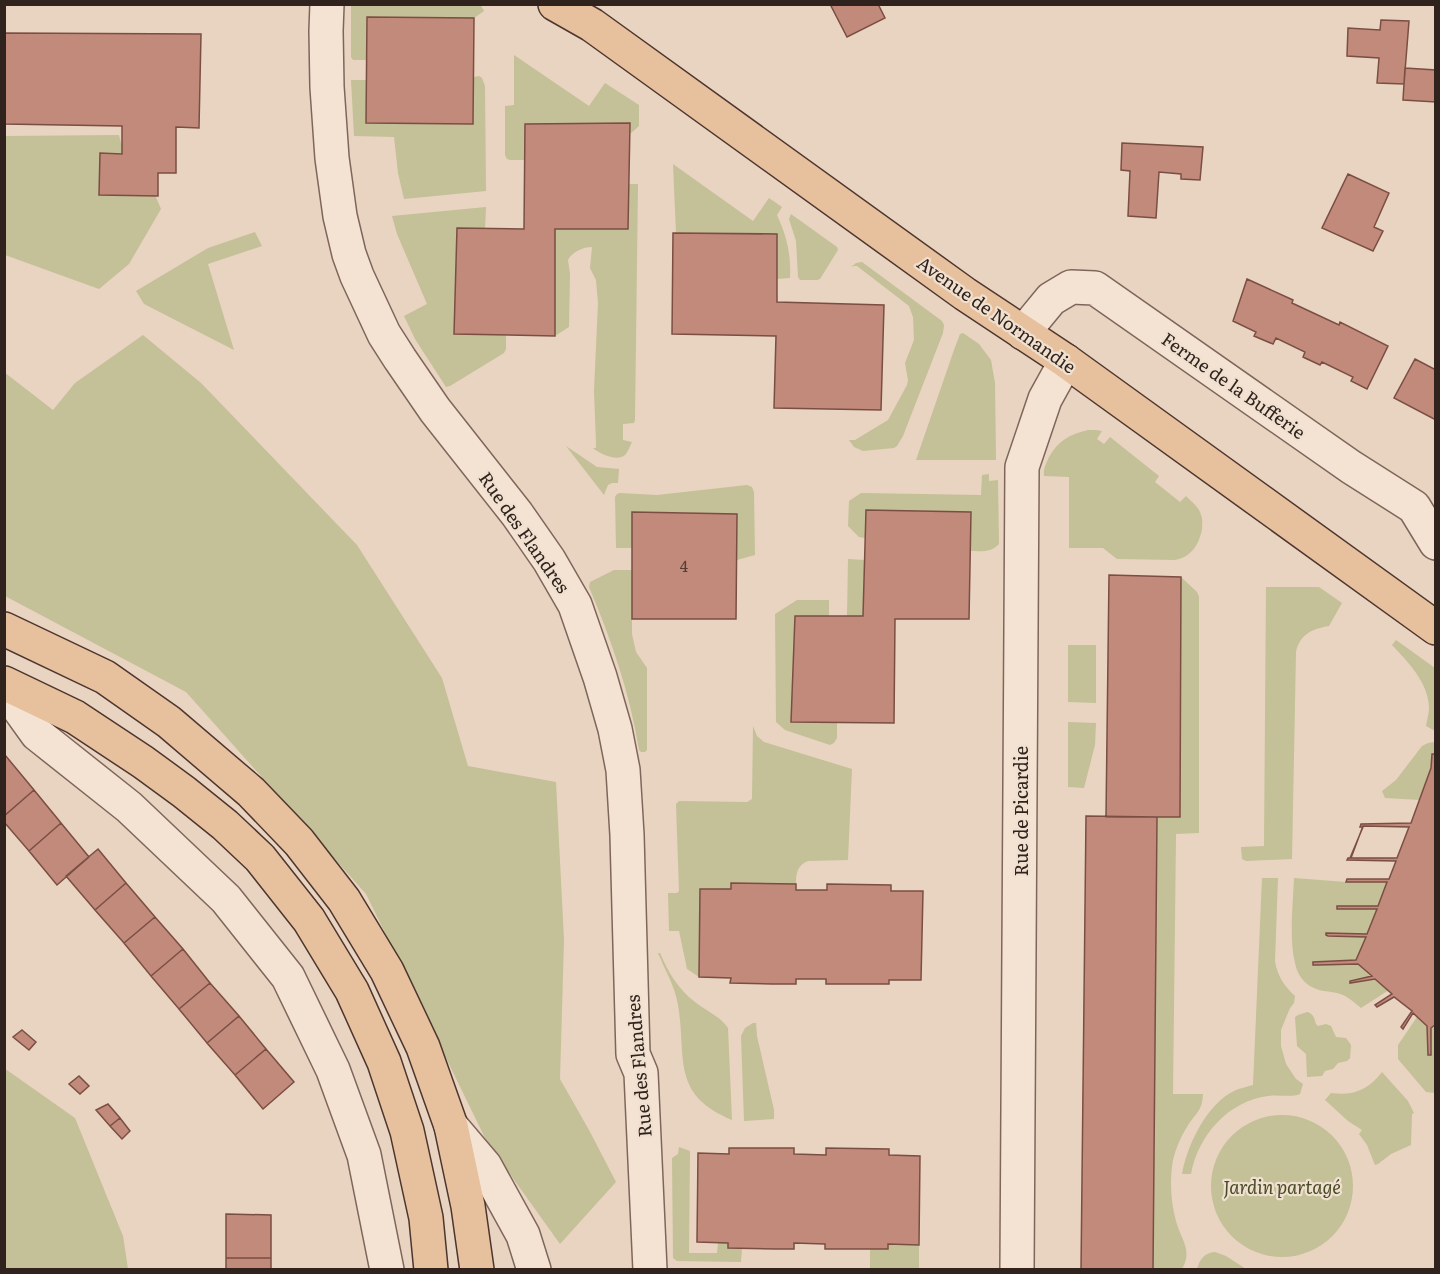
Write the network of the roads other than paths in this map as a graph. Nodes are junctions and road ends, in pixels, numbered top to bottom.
1 (327, 4) edge
2 (555, 4) edge
3 (1023, 333) junction
4 (1066, 361) junction
5 (1436, 543) edge
6 (1436, 628) edge
7 (4, 629) edge
8 (4, 686) edge
9 (451, 1126) junction
10 (387, 1269) edge
11 (431, 1269) edge
12 (477, 1269) edge
13 (534, 1269) edge
14 (650, 1269) edge
15 (1017, 1269) edge

1 - 14 street, Rue des Flandres
2 - 3 main road, Avenue de Normandie
3 - 4 main road, Avenue de Normandie
3 - 5 street, Ferme de la Bufferie
4 - 6 main road, Avenue de Normandie
4 - 15 street, Rue de Picardie
7 - 9 main road
8 - 10 street
8 - 11 main road
9 - 12 main road
9 - 13 street

